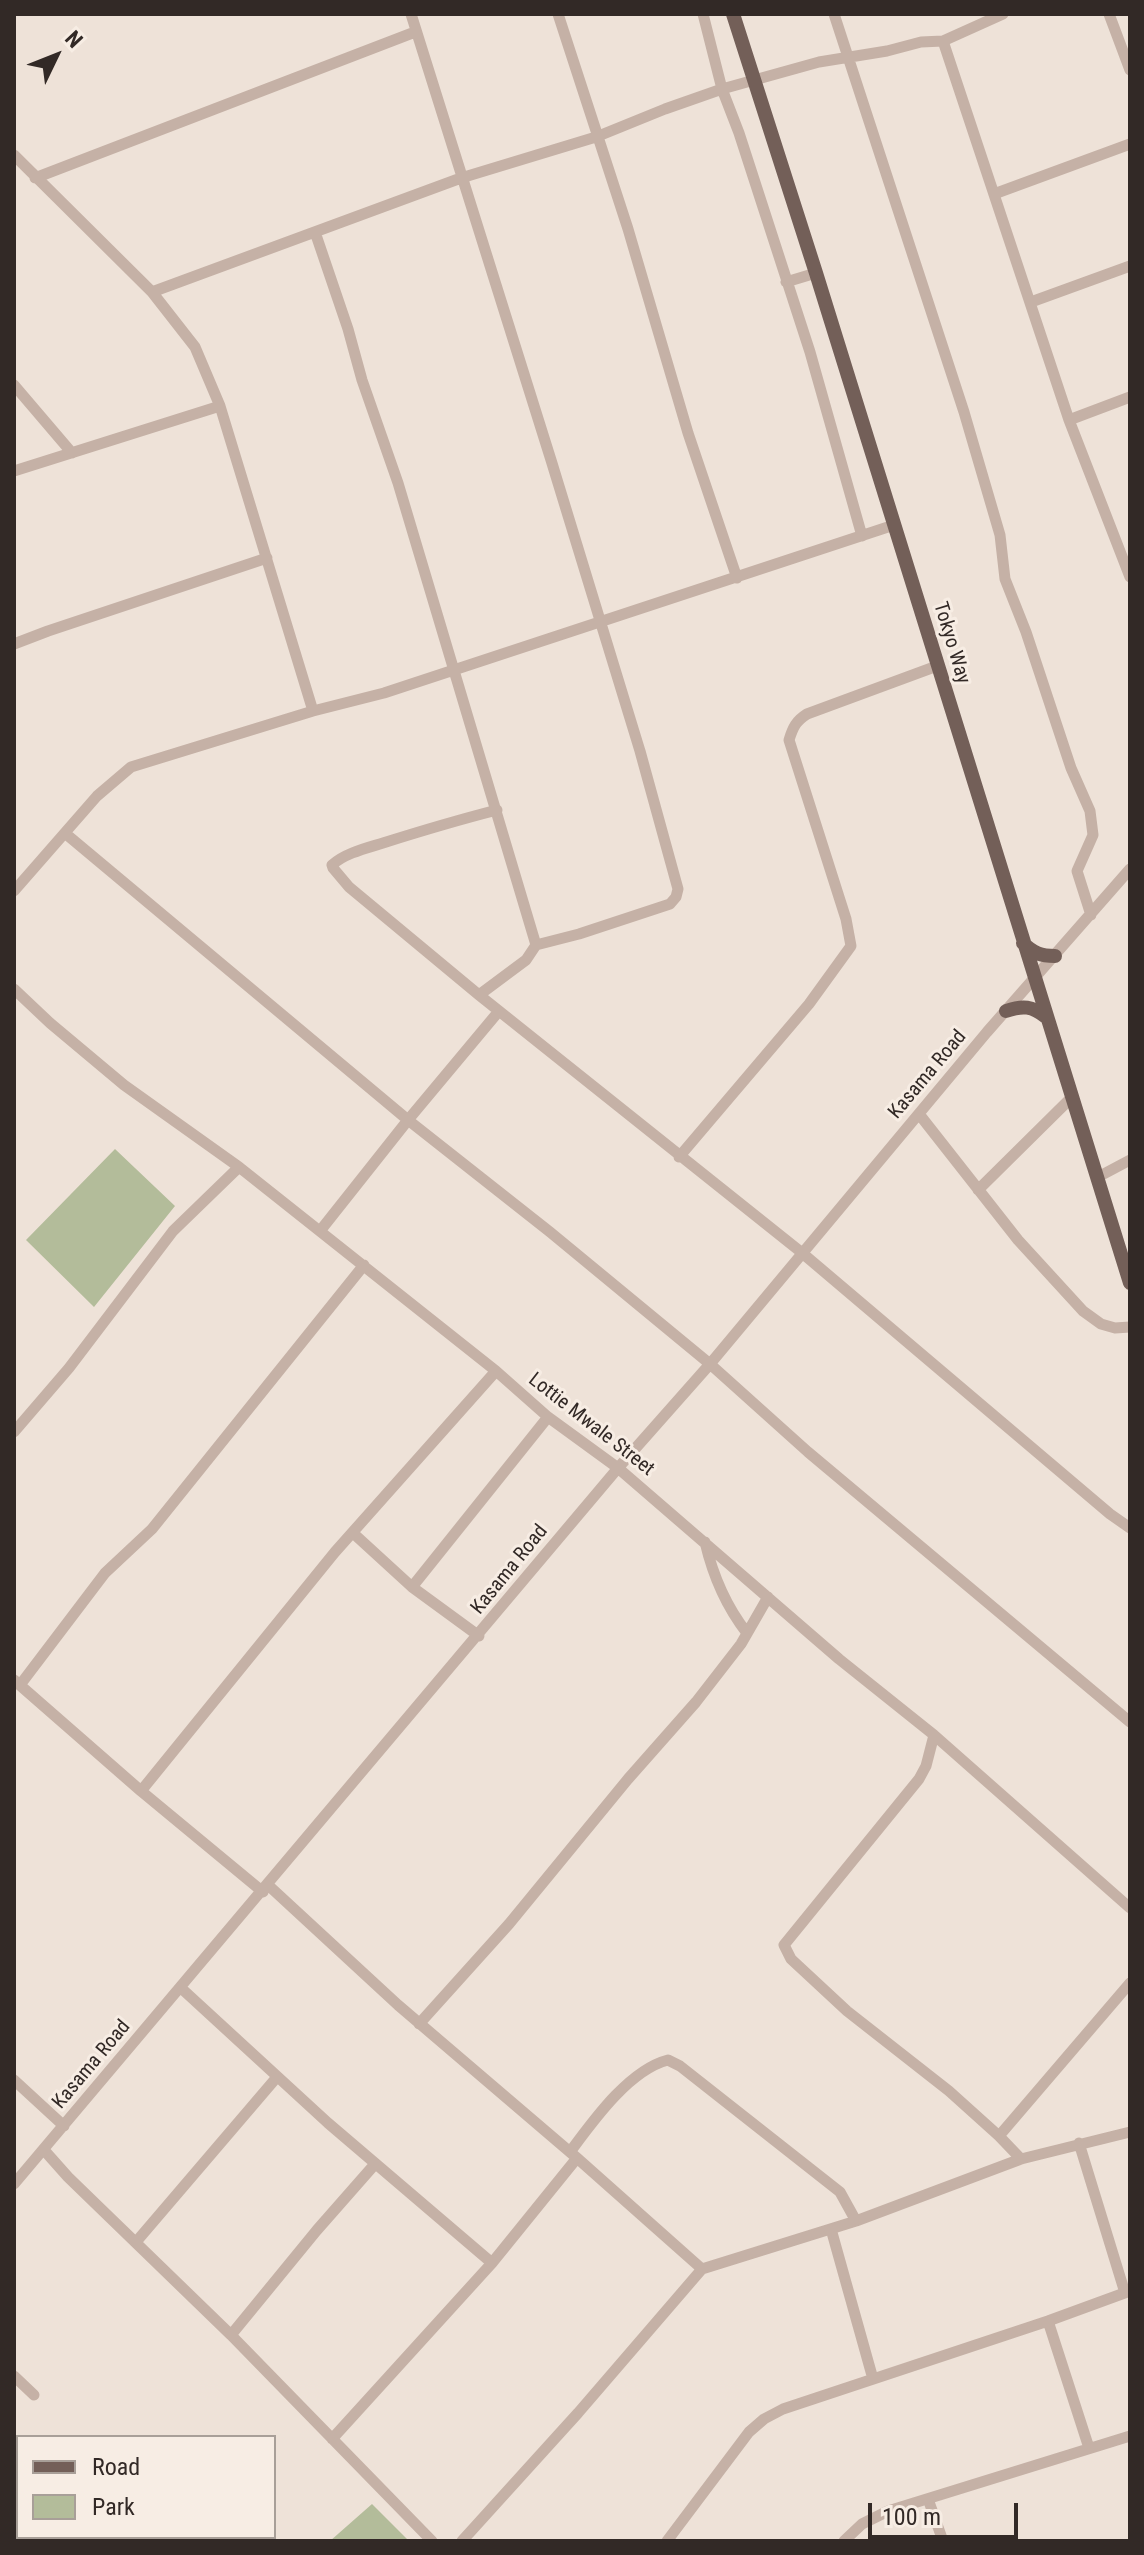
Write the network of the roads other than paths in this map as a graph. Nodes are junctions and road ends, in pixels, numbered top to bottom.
1 (411, 14) edge
2 (558, 14) edge
3 (703, 14) edge
4 (733, 14) edge
5 (834, 14) edge
6 (1003, 14) edge
7 (1109, 14) edge
8 (415, 32) junction
9 (943, 41) junction
10 (847, 56) junction
11 (1130, 70) edge
12 (753, 79) junction
13 (722, 89) junction
14 (596, 137) junction
15 (1130, 144) edge
16 (14, 155) edge
17 (35, 178) junction
18 (461, 178) junction
19 (994, 194) junction
20 (315, 232) junction
21 (1130, 266) edge
22 (816, 273) junction
23 (786, 282) junction
24 (152, 292) junction
25 (1031, 302) junction
26 (14, 385) edge
27 (1130, 397) edge
28 (220, 406) junction
29 (1069, 420) junction
30 (72, 453) junction
31 (14, 471) edge
32 (894, 525) junction
33 (862, 536) junction
34 (267, 558) junction
35 (1130, 577) edge
36 (737, 578) junction
37 (600, 621) junction
38 (14, 644) edge
39 (937, 666) junction
40 (455, 670) junction
41 (313, 711) junction
42 (497, 810) junction
43 (66, 834) junction
44 (1130, 869) edge
45 (14, 891) edge
46 (1091, 915) junction
47 (1023, 942) junction
48 (536, 945) junction
49 (1055, 956) junction
50 (1034, 980) junction
51 (14, 989) edge
52 (479, 995) junction
53 (499, 1011) junction
54 (1006, 1011) junction
55 (1046, 1018) junction
56 (1071, 1098) junction
57 (919, 1114) junction
58 (408, 1120) junction
59 (679, 1157) junction
60 (1130, 1160) edge
61 (239, 1167) junction
62 (1098, 1177) junction
63 (978, 1190) junction
64 (320, 1231) junction
65 (801, 1252) junction
66 (364, 1265) junction
67 (1130, 1283) edge
68 (1130, 1327) edge
69 (710, 1364) junction
70 (496, 1371) junction
71 (548, 1417) junction
72 (14, 1432) edge
73 (618, 1468) junction
74 (1130, 1528) edge
75 (353, 1533) junction
76 (705, 1542) junction
77 (412, 1587) junction
78 (768, 1597) junction
79 (747, 1633) junction
80 (479, 1636) junction
81 (17, 1682) edge
82 (1130, 1722) edge
83 (934, 1735) junction
84 (141, 1791) junction
85 (265, 1888) junction
86 (1130, 1908) edge
87 (1130, 1983) edge
88 (181, 1988) junction
89 (419, 2024) junction
90 (277, 2077) junction
91 (14, 2080) edge
92 (64, 2126) junction
93 (1130, 2132) edge
94 (999, 2136) junction
95 (1079, 2143) junction
96 (44, 2150) junction
97 (574, 2155) junction
98 (1021, 2159) junction
99 (375, 2164) junction
100 (14, 2184) edge
101 (856, 2221) junction
102 (831, 2229) junction
103 (136, 2242) junction
104 (492, 2263) junction
105 (702, 2269) junction
106 (1127, 2292) edge
107 (1048, 2321) junction
108 (231, 2335) junction
109 (14, 2376) edge
110 (873, 2379) junction
111 (34, 2395) dead end
112 (1130, 2436) edge
113 (332, 2439) junction
114 (1089, 2448) junction
115 (928, 2499) junction
116 (432, 2541) edge
117 (462, 2541) edge
118 (667, 2541) edge
119 (844, 2541) edge
120 (943, 2541) edge

1 - 8 street
2 - 14 street
3 - 13 street
4 - 12 main road, Tokyo Way
5 - 10 street
6 - 9 street
7 - 11 street
8 - 17 street
8 - 18 street
9 - 10 street
9 - 19 street
10 - 12 street
10 - 46 street
12 - 13 street
12 - 22 main road, Tokyo Way
13 - 14 street
13 - 23 street
14 - 18 street
14 - 36 street
15 - 19 street
16 - 17 street
17 - 24 street
18 - 20 street
18 - 37 street
19 - 25 street
20 - 24 street
20 - 40 street
21 - 25 street
22 - 23 street
22 - 32 main road, Tokyo Way
23 - 33 street
24 - 28 street
25 - 29 street
26 - 30 street
27 - 29 street
28 - 30 street
28 - 34 street
29 - 35 street
30 - 31 street
32 - 33 street
32 - 39 main road, Tokyo Way
33 - 36 street
34 - 38 street
34 - 41 street
36 - 37 street
37 - 40 street
37 - 48 street
39 - 47 main road, Tokyo Way
39 - 59 street
40 - 41 street
40 - 42 street
41 - 43 street
42 - 48 street
42 - 52 street
43 - 45 street
43 - 58 street
44 - 46 street, Kasama Road
46 - 49 street, Kasama Road
47 - 49 main road
47 - 50 main road, Tokyo Way
48 - 52 street
49 - 50 street, Kasama Road
50 - 54 street, Kasama Road
50 - 55 main road, Tokyo Way
51 - 61 street, Lottie Mwale Street
52 - 53 street
53 - 58 street
53 - 59 street
54 - 55 main road
54 - 57 street, Kasama Road
55 - 56 main road, Tokyo Way
56 - 62 main road, Tokyo Way
56 - 63 street
57 - 63 street
57 - 65 street, Kasama Road
58 - 64 street
58 - 69 street
59 - 65 street
60 - 62 street
61 - 64 street, Lottie Mwale Street
61 - 72 street
62 - 67 main road, Tokyo Way
63 - 68 street
64 - 66 street, Lottie Mwale Street
65 - 69 street, Kasama Road
65 - 74 street
66 - 70 street, Lottie Mwale Street
66 - 81 street
69 - 73 street, Kasama Road
69 - 82 street
70 - 71 street, Lottie Mwale Street
70 - 75 street
71 - 73 street, Lottie Mwale Street
71 - 77 street
73 - 76 street, Lottie Mwale Street
73 - 80 street, Kasama Road
75 - 77 street
75 - 84 street
76 - 78 street, Lottie Mwale Street
76 - 79 street
77 - 80 street
78 - 79 street
78 - 83 street, Lottie Mwale Street
79 - 89 street
80 - 85 street, Kasama Road
81 - 84 street
83 - 86 street, Lottie Mwale Street
83 - 94 street
84 - 85 street
85 - 88 street, Kasama Road
85 - 89 street
87 - 94 street
88 - 90 street
88 - 92 street, Kasama Road
89 - 97 street
90 - 99 street
90 - 103 street
91 - 92 street
92 - 96 street, Kasama Road
93 - 95 street
94 - 98 street
95 - 98 street
95 - 106 street
96 - 100 street, Kasama Road
96 - 103 street
97 - 101 street
97 - 104 street
97 - 105 street
98 - 101 street
99 - 104 street
99 - 108 street
101 - 102 street
102 - 105 street
102 - 110 street
103 - 108 street
104 - 113 street
105 - 117 street
106 - 107 street
107 - 110 street
107 - 114 street
108 - 113 street
109 - 111 street
110 - 118 street
112 - 114 street
113 - 116 street
114 - 115 street
115 - 119 street
115 - 120 street

